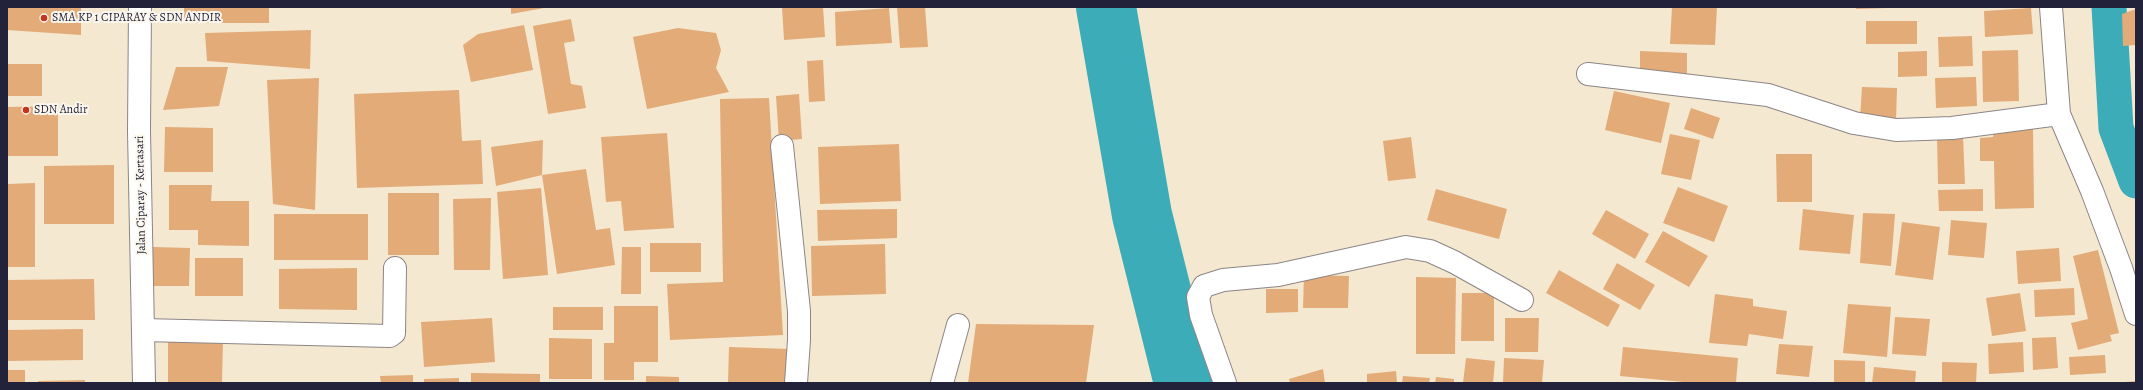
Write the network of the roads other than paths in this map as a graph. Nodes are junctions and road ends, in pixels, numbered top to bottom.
1 (140, 7) edge
2 (2051, 7) edge
3 (1588, 74) dead end
4 (2059, 114) junction
5 (782, 146) dead end
6 (395, 268) dead end
7 (1522, 300) dead end
8 (2136, 314) edge
9 (958, 325) dead end
10 (143, 330) junction
11 (144, 383) edge
12 (796, 383) edge
13 (942, 383) edge
14 (1225, 383) edge

1 - 10 street, Jalan Ciparay - Kertasari
2 - 4 street
3 - 4 street
4 - 8 street
5 - 12 street
6 - 10 street
7 - 14 street
9 - 13 street
10 - 11 street, Jalan Ciparay - Kertasari

